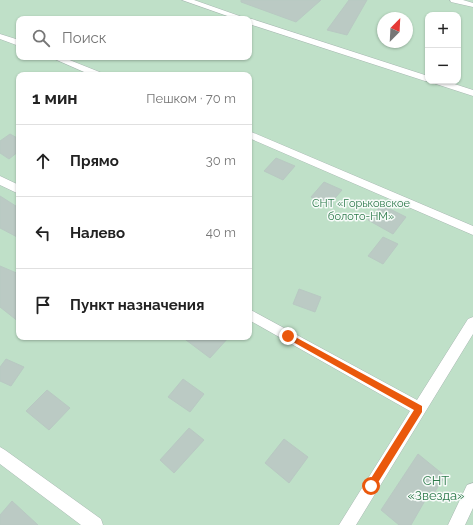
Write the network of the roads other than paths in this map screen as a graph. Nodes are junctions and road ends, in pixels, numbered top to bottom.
1 (186, 0) edge
2 (454, 0) edge
3 (473, 5) edge
4 (235, 16) edge
5 (252, 21) edge
6 (0, 36) edge
7 (16, 42) edge
8 (62, 60) edge
9 (92, 72) edge
10 (425, 77) edge
11 (445, 84) edge
12 (473, 93) edge
13 (252, 135) edge
14 (0, 180) edge
15 (16, 188) edge
16 (473, 231) edge
17 (252, 316) edge
18 (473, 323) edge
19 (420, 409) junction
20 (0, 455) edge
21 (473, 492) edge
22 (95, 525) edge
23 (347, 525) edge
24 (456, 525) edge

1 - 4 lane
2 - 3 lane
5 - 10 lane
6 - 7 lane
8 - 9 lane
11 - 12 lane
13 - 16 lane
14 - 15 lane
17 - 19 lane
18 - 19 lane
19 - 23 lane
20 - 22 lane
21 - 24 lane

